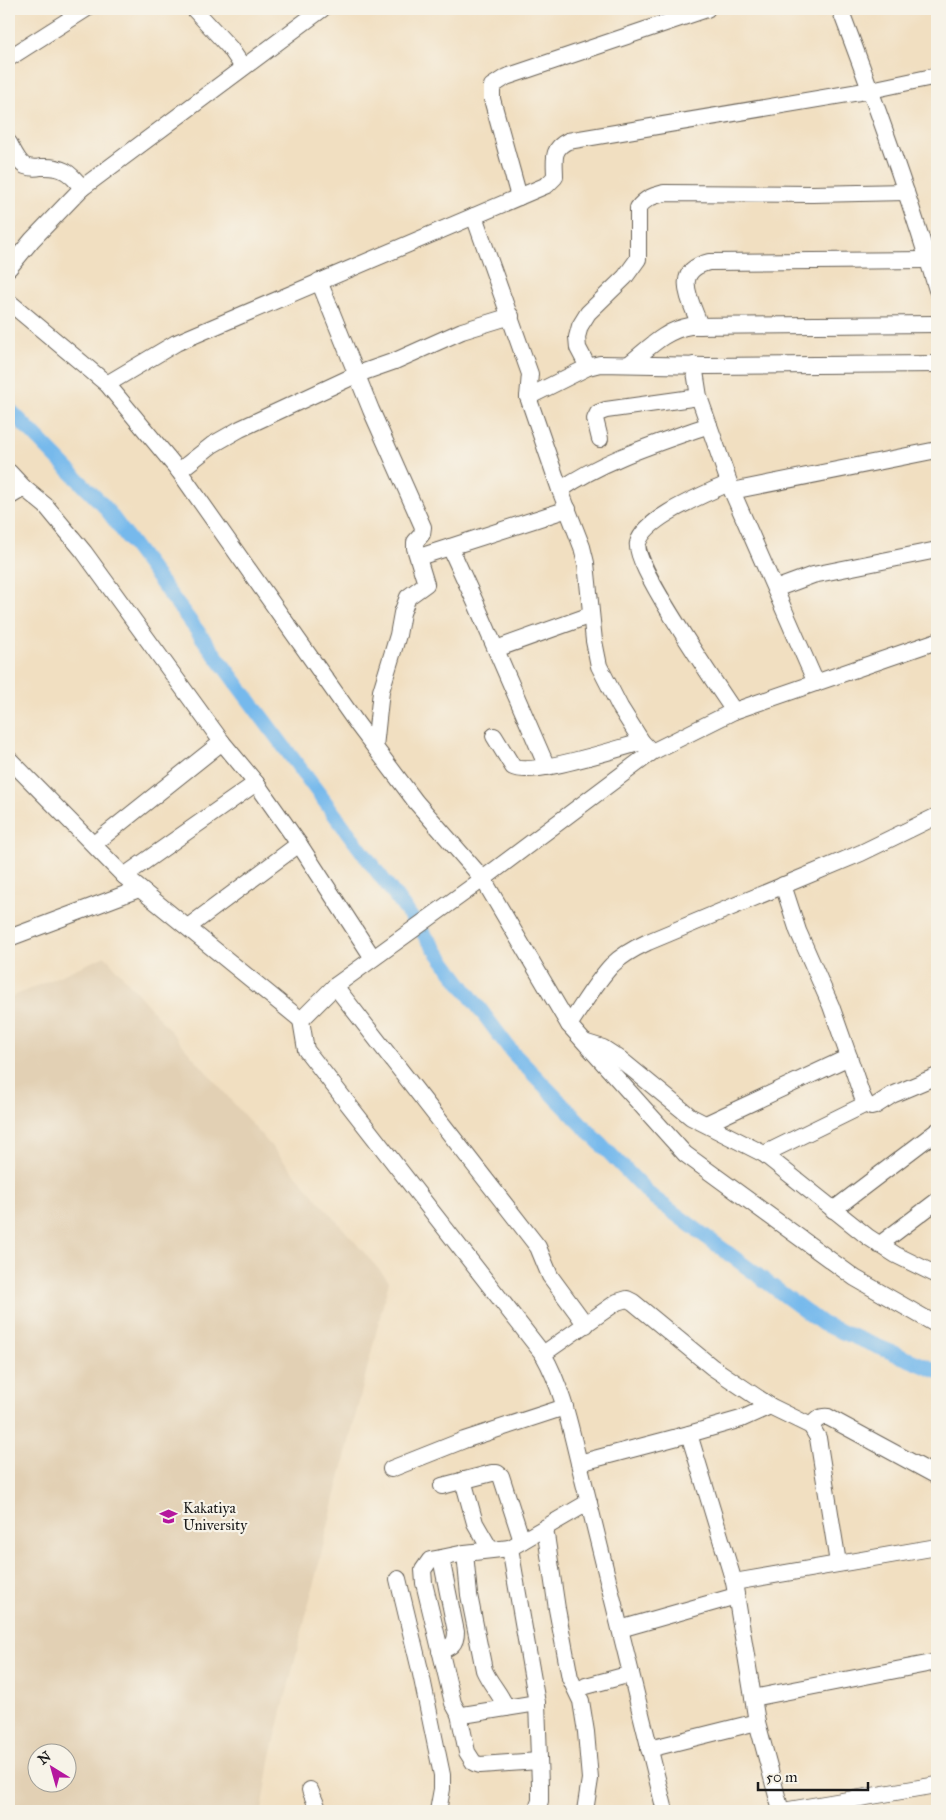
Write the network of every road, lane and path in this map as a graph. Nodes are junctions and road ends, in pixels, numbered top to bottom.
1 (194, 9) edge
2 (322, 9) edge
3 (707, 9) edge
4 (840, 9) edge
5 (80, 10) edge
6 (9, 58) edge
7 (243, 67) junction
8 (937, 76) edge
9 (871, 90) junction
10 (9, 143) edge
11 (82, 188) junction
12 (906, 192) junction
13 (519, 197) junction
14 (474, 216) junction
15 (930, 254) edge
16 (9, 268) edge
17 (320, 281) junction
18 (937, 290) edge
19 (9, 302) edge
20 (511, 316) junction
21 (937, 324) edge
22 (700, 326) junction
23 (630, 364) junction
24 (937, 364) edge
25 (694, 365) junction
26 (588, 367) junction
27 (358, 374) junction
28 (106, 384) junction
29 (528, 397) junction
30 (699, 397) junction
31 (709, 425) junction
32 (600, 439) dead end
33 (937, 450) edge
34 (179, 471) junction
35 (9, 472) edge
36 (730, 487) junction
37 (24, 488) junction
38 (560, 490) junction
39 (9, 497) edge
40 (568, 509) junction
41 (450, 547) junction
42 (937, 550) edge
43 (419, 557) junction
44 (775, 589) junction
45 (591, 615) junction
46 (937, 641) edge
47 (496, 649) junction
48 (816, 683) junction
49 (734, 711) junction
50 (494, 736) dead end
51 (222, 742) junction
52 (375, 746) junction
53 (647, 747) junction
54 (9, 759) edge
55 (547, 767) junction
56 (256, 782) junction
57 (937, 816) edge
58 (94, 844) junction
59 (299, 844) junction
60 (124, 876) junction
61 (483, 879) junction
62 (783, 885) junction
63 (140, 889) junction
64 (188, 928) junction
65 (9, 938) edge
66 (378, 954) junction
67 (335, 986) junction
68 (301, 1020) junction
69 (569, 1025) junction
70 (584, 1042) junction
71 (848, 1057) junction
72 (937, 1076) edge
73 (866, 1104) junction
74 (706, 1124) junction
75 (937, 1131) edge
76 (764, 1154) junction
77 (937, 1201) edge
78 (833, 1210) junction
79 (879, 1244) junction
80 (935, 1270) edge
81 (586, 1325) junction
82 (937, 1325) edge
83 (543, 1354) junction
84 (770, 1406) junction
85 (565, 1407) junction
86 (811, 1426) junction
87 (689, 1434) junction
88 (579, 1463) junction
89 (391, 1469) dead end
90 (937, 1476) edge
91 (463, 1480) junction
92 (442, 1486) dead end
93 (589, 1502) junction
94 (544, 1528) junction
95 (516, 1544) junction
96 (937, 1547) edge
97 (490, 1549) junction
98 (465, 1552) junction
99 (441, 1558) junction
100 (838, 1563) junction
101 (398, 1579) dead end
102 (735, 1589) junction
103 (452, 1613) junction
104 (432, 1616) junction
105 (620, 1629) junction
106 (440, 1651) junction
107 (937, 1662) edge
108 (630, 1674) junction
109 (577, 1691) junction
110 (753, 1698) junction
111 (537, 1703) junction
112 (506, 1708) junction
113 (459, 1714) junction
114 (757, 1722) junction
115 (649, 1749) junction
116 (539, 1761) junction
117 (937, 1785) edge
118 (310, 1790) dead end
119 (319, 1811) edge
120 (438, 1811) edge
121 (536, 1811) edge
122 (586, 1811) edge
123 (665, 1811) edge
124 (782, 1811) edge

1 - 7 street
2 - 7 street
3 - 13 street
4 - 9 street
5 - 6 street
7 - 11 street
8 - 9 street
9 - 12 street
9 - 13 street
10 - 11 street
11 - 16 street
12 - 15 street
12 - 26 street
13 - 14 street
14 - 17 street
14 - 20 street
15 - 18 street
15 - 22 street
17 - 27 street
17 - 28 street
19 - 28 street
20 - 27 street
20 - 29 street
21 - 22 street
22 - 23 street
23 - 25 street
23 - 26 street
24 - 25 street
25 - 30 street
26 - 29 street
27 - 34 street
27 - 43 street
28 - 34 street
29 - 38 street
30 - 31 street
30 - 32 street
31 - 36 street
31 - 38 street
33 - 36 street
34 - 52 street
35 - 37 street
36 - 44 street
36 - 49 street
37 - 39 street
37 - 51 street
38 - 40 street
40 - 41 street
40 - 45 street
41 - 43 street
41 - 47 street
42 - 44 street
43 - 52 street
44 - 48 street
45 - 47 street
45 - 53 street
46 - 48 street
47 - 55 street
48 - 49 street
49 - 53 street
50 - 55 street
51 - 56 street
51 - 58 street
52 - 61 street
53 - 55 street
53 - 61 street
54 - 58 street
56 - 59 street
56 - 60 street
57 - 62 street
58 - 60 street
59 - 64 street
59 - 66 street
60 - 63 street
61 - 66 street
61 - 69 street
62 - 69 street
62 - 71 street
63 - 64 street
63 - 65 street
64 - 68 street
66 - 67 street
67 - 68 street
67 - 81 street
68 - 83 street
69 - 70 street
70 - 74 street
70 - 82 street
71 - 73 street
71 - 74 street
72 - 73 street
73 - 76 street
74 - 76 street
75 - 78 street
76 - 78 street
77 - 79 street
78 - 79 street
79 - 80 street
81 - 83 street
81 - 84 street
83 - 85 street
84 - 86 street
84 - 87 street
85 - 88 street
85 - 89 street
86 - 90 street
86 - 100 street
87 - 88 street
87 - 102 street
88 - 93 street
91 - 92 street
91 - 95 street
91 - 97 street
93 - 94 street
93 - 105 street
94 - 95 street
94 - 109 street
95 - 97 street
95 - 111 street
96 - 100 street
97 - 98 street
98 - 99 street
98 - 112 street
99 - 103 street
99 - 104 street
100 - 102 street
101 - 120 street
102 - 105 street
102 - 110 street
103 - 104 street
103 - 106 street
104 - 106 street
105 - 108 street
106 - 113 street
107 - 110 street
108 - 109 street
108 - 115 street
109 - 122 street
110 - 114 street
111 - 112 street
111 - 116 street
112 - 113 street
113 - 116 street
114 - 115 street
114 - 124 street
115 - 123 street
116 - 121 street
117 - 124 street
118 - 119 street

